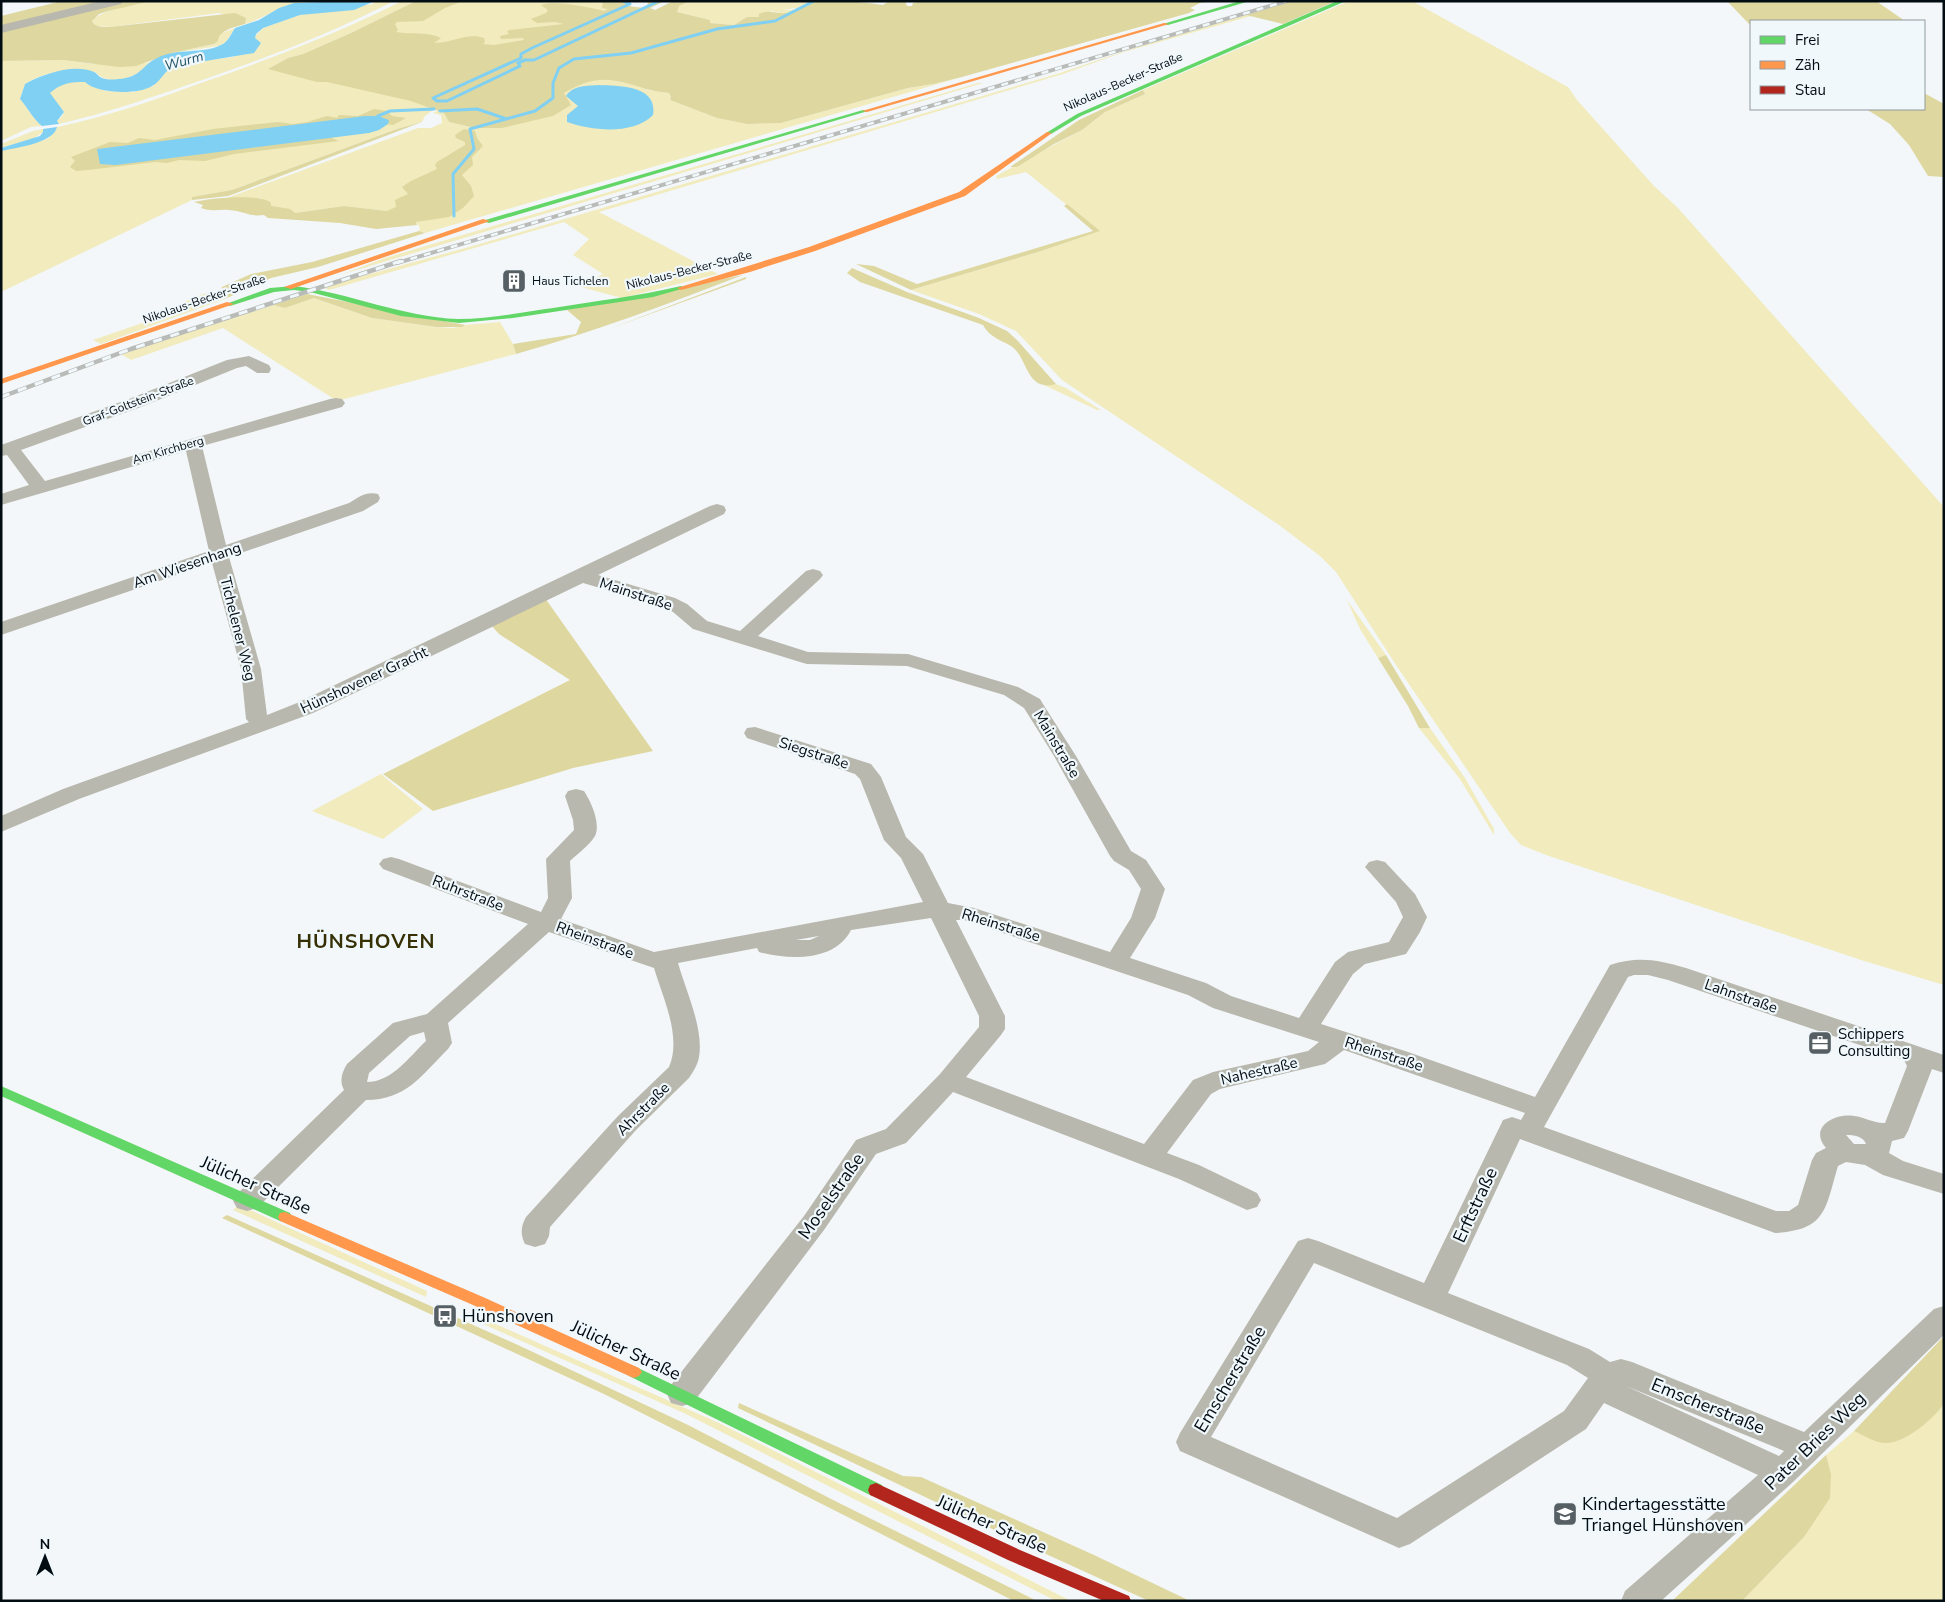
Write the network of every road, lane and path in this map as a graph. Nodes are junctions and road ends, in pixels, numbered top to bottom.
1 (117, 1) edge
2 (1246, 1) edge
3 (1343, 1) edge
4 (1, 29) edge
5 (285, 288) junction
6 (263, 369) dead end
7 (1, 382) edge
8 (336, 403) dead end
9 (193, 444) junction
10 (6, 450) edge
11 (40, 487) junction
12 (371, 498) dead end
13 (1, 500) edge
14 (717, 510) dead end
15 (219, 555) junction
16 (813, 575) dead end
17 (580, 576) junction
18 (1, 629) edge
19 (744, 638) junction
20 (262, 726) junction
21 (755, 733) dead end
22 (576, 796) dead end
23 (1, 825) edge
24 (392, 864) dead end
25 (1377, 867) dead end
26 (938, 910) junction
27 (545, 922) junction
28 (664, 959) junction
29 (1116, 961) junction
30 (436, 1021) junction
31 (1305, 1029) junction
32 (1339, 1040) junction
33 (1913, 1054) junction
34 (1944, 1064) edge
35 (950, 1080) junction
36 (1, 1091) edge
37 (359, 1092) junction
38 (1534, 1121) junction
39 (1873, 1145) junction
40 (1149, 1157) junction
41 (1944, 1184) edge
42 (254, 1194) junction
43 (1247, 1200) dead end
44 (535, 1236) dead end
45 (1432, 1298) junction
46 (1944, 1317) edge
47 (1607, 1375) junction
48 (682, 1394) junction
49 (1808, 1448) junction
50 (1782, 1473) junction
51 (1123, 1601) edge
52 (1637, 1601) edge

1 - 4 street
2 - 5 main road
3 - 5 main road, Nikolaus-Becker-Straße
5 - 7 main road, Nikolaus-Becker-Straße
6 - 10 street, Graf-Goltstein-Straße
8 - 9 street, Am Kirchberg
9 - 11 street, Am Kirchberg
9 - 15 street, Tichelener Weg
10 - 11 street, Graf-Goltstein-Straße
11 - 13 street, Am Kirchberg
12 - 15 street, Am Wiesenhang
14 - 17 street, Hünshovener Gracht
15 - 18 street, Am Wiesenhang
15 - 20 street, Tichelener Weg
16 - 19 street
17 - 19 street, Mainstraße
17 - 20 street, Hünshovener Gracht
19 - 29 street, Mainstraße
20 - 23 street, Hünshovener Gracht
21 - 26 street, Siegstraße
22 - 27 street
24 - 27 street, Ruhrstraße
25 - 31 street
26 - 28 street, Rheinstraße
26 - 29 street, Rheinstraße
26 - 35 street, Moselstraße
27 - 28 street, Rheinstraße
27 - 30 street, Rheinstraße
28 - 44 street, Ahrstraße
29 - 31 street, Rheinstraße
30 - 37 street
30 - 37 street, Rheinstraße
31 - 32 street, Rheinstraße
32 - 38 street, Rheinstraße
32 - 40 street, Nahestraße
33 - 34 street, Lahnstraße
33 - 38 street, Lahnstraße
33 - 39 street
35 - 40 street
35 - 48 street, Moselstraße
36 - 42 main road, Jülicher Straße
37 - 42 street
38 - 39 street, Rheinstraße
38 - 45 street, Erftstraße
39 - 41 street, Rheinstraße
40 - 43 street
42 - 48 main road, Jülicher Straße
45 - 47 street, Emscherstraße
45 - 47 street, Emscherstraße
46 - 49 street, Pater Bries Weg
47 - 49 street, Emscherstraße
47 - 50 street, Emscherstraße
48 - 51 main road, Jülicher Straße
49 - 50 street, Pater Bries Weg
50 - 52 street, Pater Bries Weg

